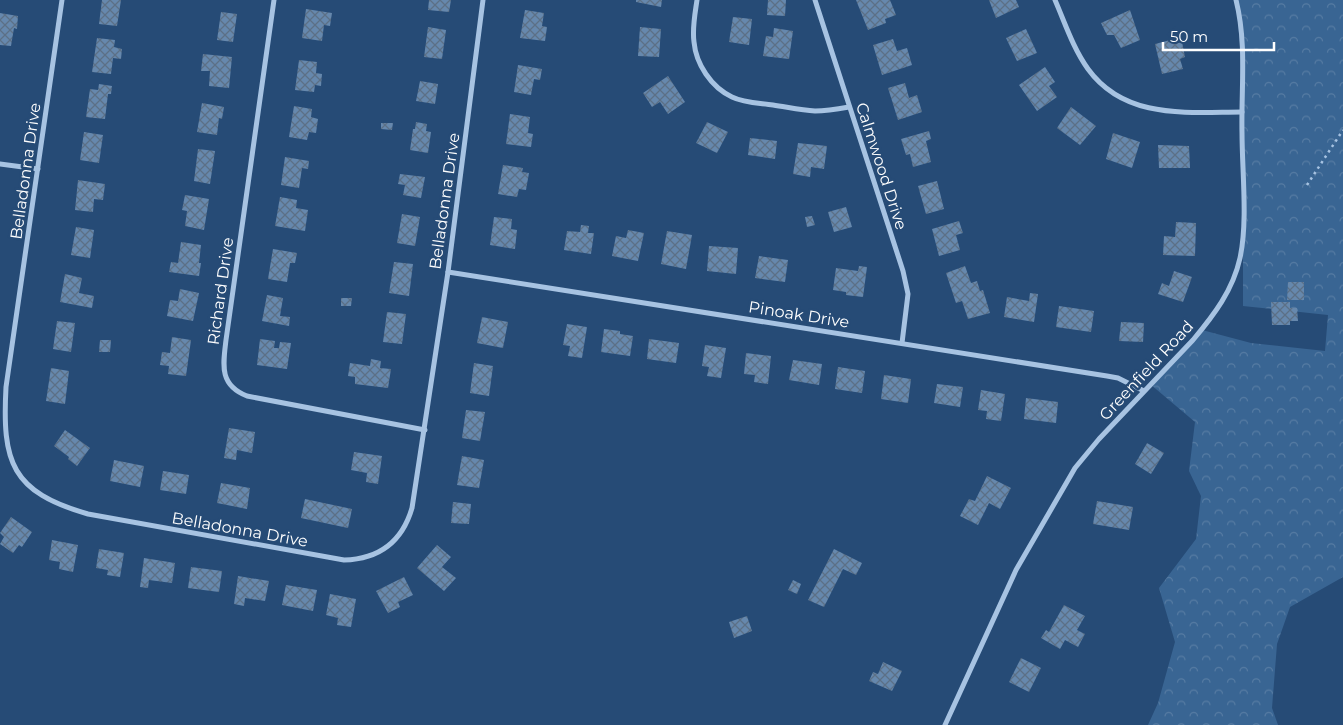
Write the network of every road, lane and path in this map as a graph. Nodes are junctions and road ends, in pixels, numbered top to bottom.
1 (62, 0) edge
2 (274, 0) edge
3 (484, 0) edge
4 (697, 0) edge
5 (815, 0) edge
6 (1055, 0) edge
7 (1236, 0) edge
8 (849, 107) junction
9 (1242, 112) junction
10 (1343, 130) edge
11 (0, 164) edge
12 (38, 169) junction
13 (1307, 185) dead end
14 (448, 272) junction
15 (902, 343) junction
16 (1144, 391) junction
17 (425, 430) junction
18 (944, 725) edge

1 - 12 street, Belladonna Drive
2 - 17 street, Richard Drive
3 - 14 street, Belladonna Drive
4 - 8 street
5 - 8 street, Calmwood Drive
6 - 9 street
7 - 9 street, Greenfield Road
8 - 15 street, Calmwood Drive
9 - 16 street, Greenfield Road
10 - 13 path
11 - 12 street
12 - 17 street, Belladonna Drive
14 - 15 street, Pinoak Drive
14 - 17 street, Belladonna Drive
15 - 16 street, Pinoak Drive
16 - 18 street, Greenfield Road

